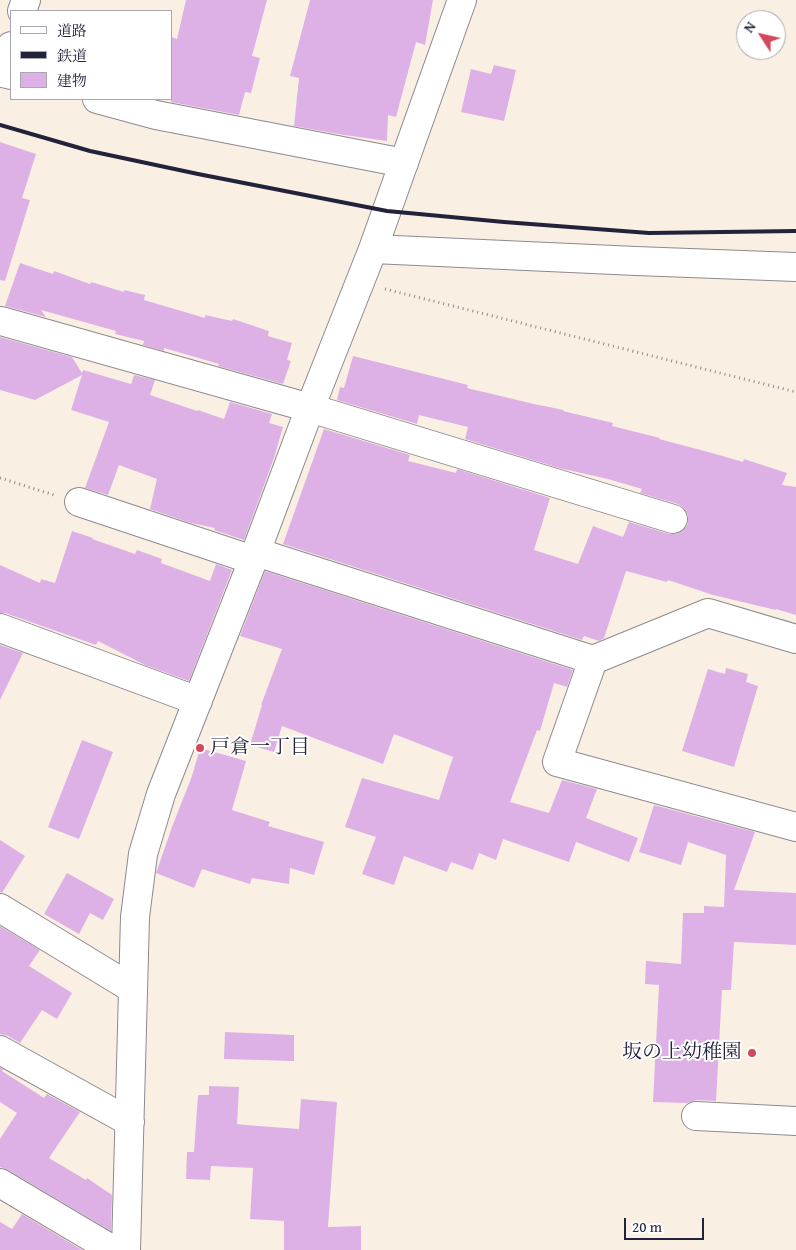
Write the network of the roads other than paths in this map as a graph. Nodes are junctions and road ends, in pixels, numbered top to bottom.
1 (462, 0) edge
2 (10, 49) edge
3 (10, 75) edge
4 (101, 100) edge
5 (404, 163) junction
6 (373, 250) junction
7 (796, 267) edge
8 (1, 321) edge
9 (310, 408) junction
10 (78, 502) road end
11 (673, 519) dead end
12 (255, 556) junction
13 (0, 628) edge
14 (796, 639) edge
15 (593, 660) junction
16 (198, 701) junction
17 (796, 826) edge
18 (0, 908) edge
19 (132, 989) junction
20 (0, 1050) edge
21 (696, 1116) dead end
22 (796, 1121) edge
23 (130, 1122) junction
24 (0, 1183) edge
25 (113, 1250) edge
26 (126, 1250) edge

1 - 5 street
2 - 3 street
4 - 5 street
5 - 6 street
6 - 7 street
6 - 9 street
8 - 9 street
9 - 11 street
9 - 12 street
10 - 12 street
12 - 15 street
12 - 16 street
13 - 16 street
14 - 15 street
15 - 17 street
16 - 19 street
18 - 19 street
19 - 23 street
20 - 23 street
21 - 22 street
23 - 26 street
24 - 25 street

